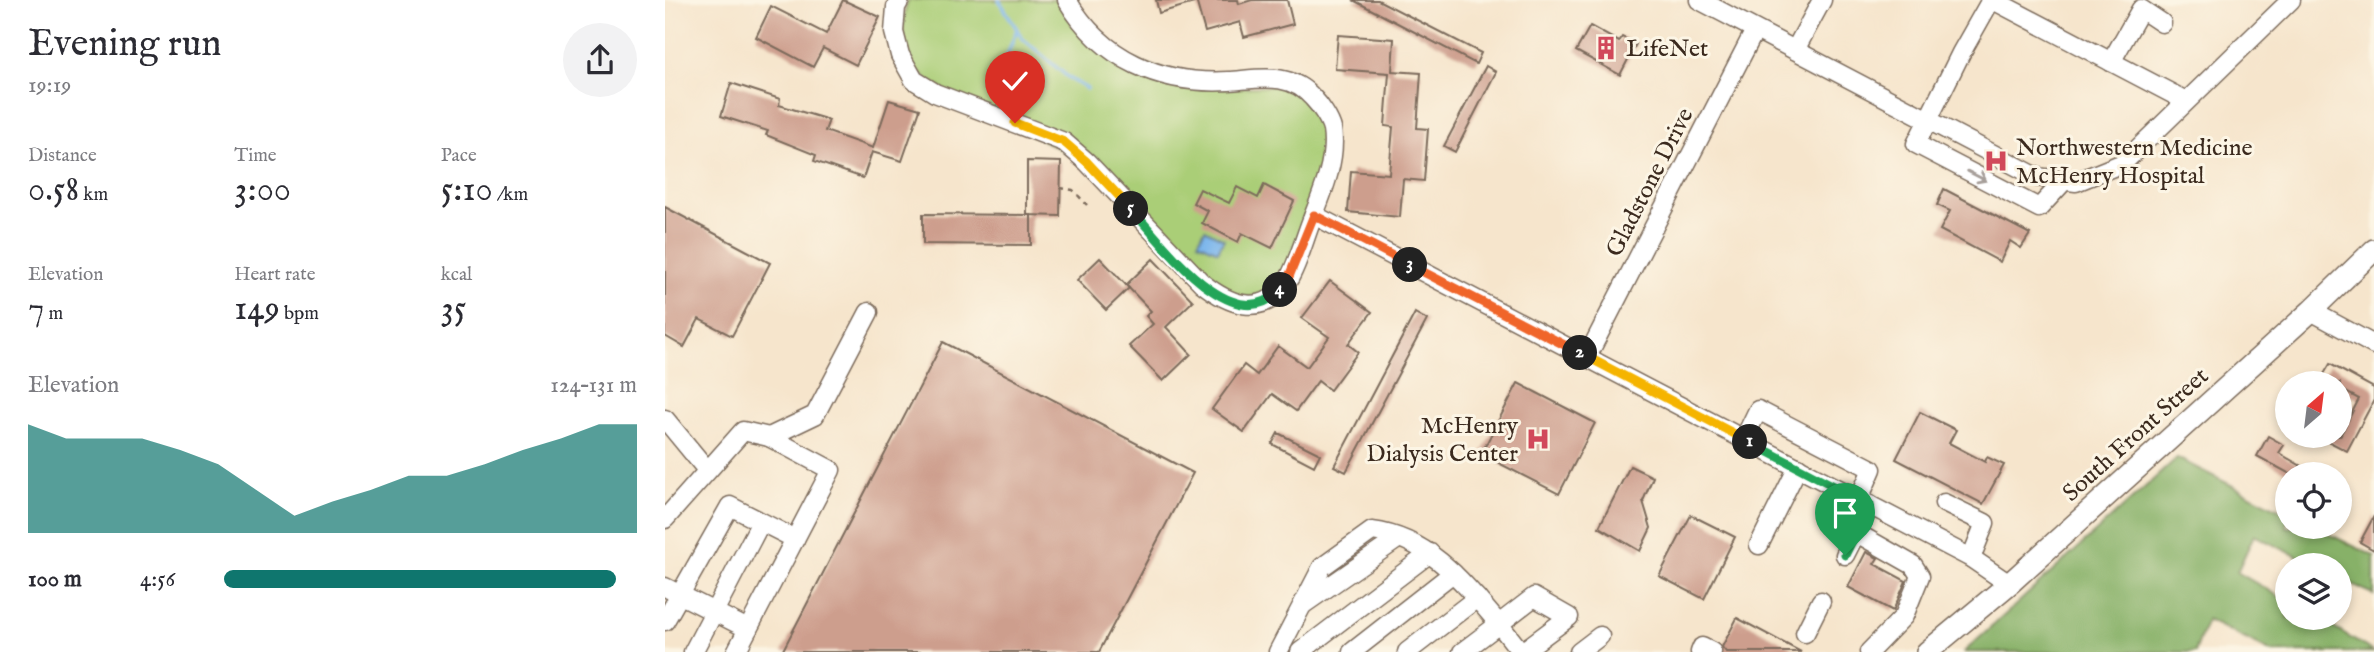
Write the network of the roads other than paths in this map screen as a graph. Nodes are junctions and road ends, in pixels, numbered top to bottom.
1 (900, 0) edge
2 (1067, 0) edge
3 (1699, 0) edge
4 (1822, 0) edge
5 (1992, 0) edge
6 (2291, 0) edge
7 (1730, 7) edge
8 (2162, 23) dead end
9 (1755, 30) junction
10 (1795, 50) junction
11 (2111, 62) junction
12 (2186, 102) junction
13 (1928, 120) junction
14 (2064, 181) junction
15 (1314, 215) junction
16 (2374, 250) edge
17 (2311, 311) junction
18 (869, 312) dead end
19 (2374, 345) edge
20 (1587, 357) junction
21 (665, 419) edge
22 (769, 437) junction
23 (1744, 439) junction
24 (1798, 467) junction
25 (707, 470) junction
26 (1865, 502) junction
27 (1944, 503) dead end
28 (665, 519) edge
29 (761, 522) junction
30 (1855, 532) junction
31 (795, 539) junction
32 (1759, 545) dead end
33 (1430, 553) junction
34 (1845, 555) dead end
35 (1971, 558) junction
36 (1453, 573) junction
37 (2008, 584) junction
38 (672, 591) edge
39 (1477, 598) junction
40 (1821, 601) dead end
41 (714, 612) junction
42 (665, 621) edge
43 (1499, 624) junction
44 (748, 629) junction
45 (1805, 633) dead end
46 (1600, 636) dead end
47 (693, 652) edge
48 (736, 652) edge
49 (1278, 652) edge
50 (1300, 652) edge
51 (1352, 652) edge
52 (1407, 652) edge
53 (1462, 652) edge
54 (1521, 652) edge
55 (1579, 652) edge
56 (1700, 652) edge
57 (1711, 652) edge
58 (1869, 652) edge
59 (1927, 652) edge

1 - 15 street
2 - 15 street
3 - 7 street
4 - 10 street
5 - 11 street
5 - 13 street
6 - 12 street
7 - 9 street
8 - 11 street
9 - 10 street
9 - 20 street, Gladstone Drive
10 - 13 street
11 - 12 street
12 - 14 street
13 - 14 street
13 -> 14 street
15 - 20 street
16 - 17 main road, South Front Street
17 - 19 street
17 - 37 main road, South Front Street
18 - 22 street
20 - 23 street
21 - 25 street
22 - 25 street
22 - 31 street
23 - 24 street
23 - 26 street
24 - 26 street
24 - 32 street
25 - 28 street
26 - 30 street
26 - 35 street
27 - 35 street
29 - 31 street
29 - 38 street
29 - 41 street
30 - 34 street
30 - 58 street
31 - 44 street
33 - 36 street
33 - 49 street
33 - 50 street
35 - 37 street
36 - 39 street
36 - 51 street
37 - 59 main road, South Front Street
38 - 41 street
38 - 42 street
39 - 43 street
39 - 52 street
40 - 45 street
41 - 44 street
41 - 47 street
43 - 53 street
43 - 54 street
43 - 54 street
44 - 48 street
46 - 55 street
56 - 57 street

